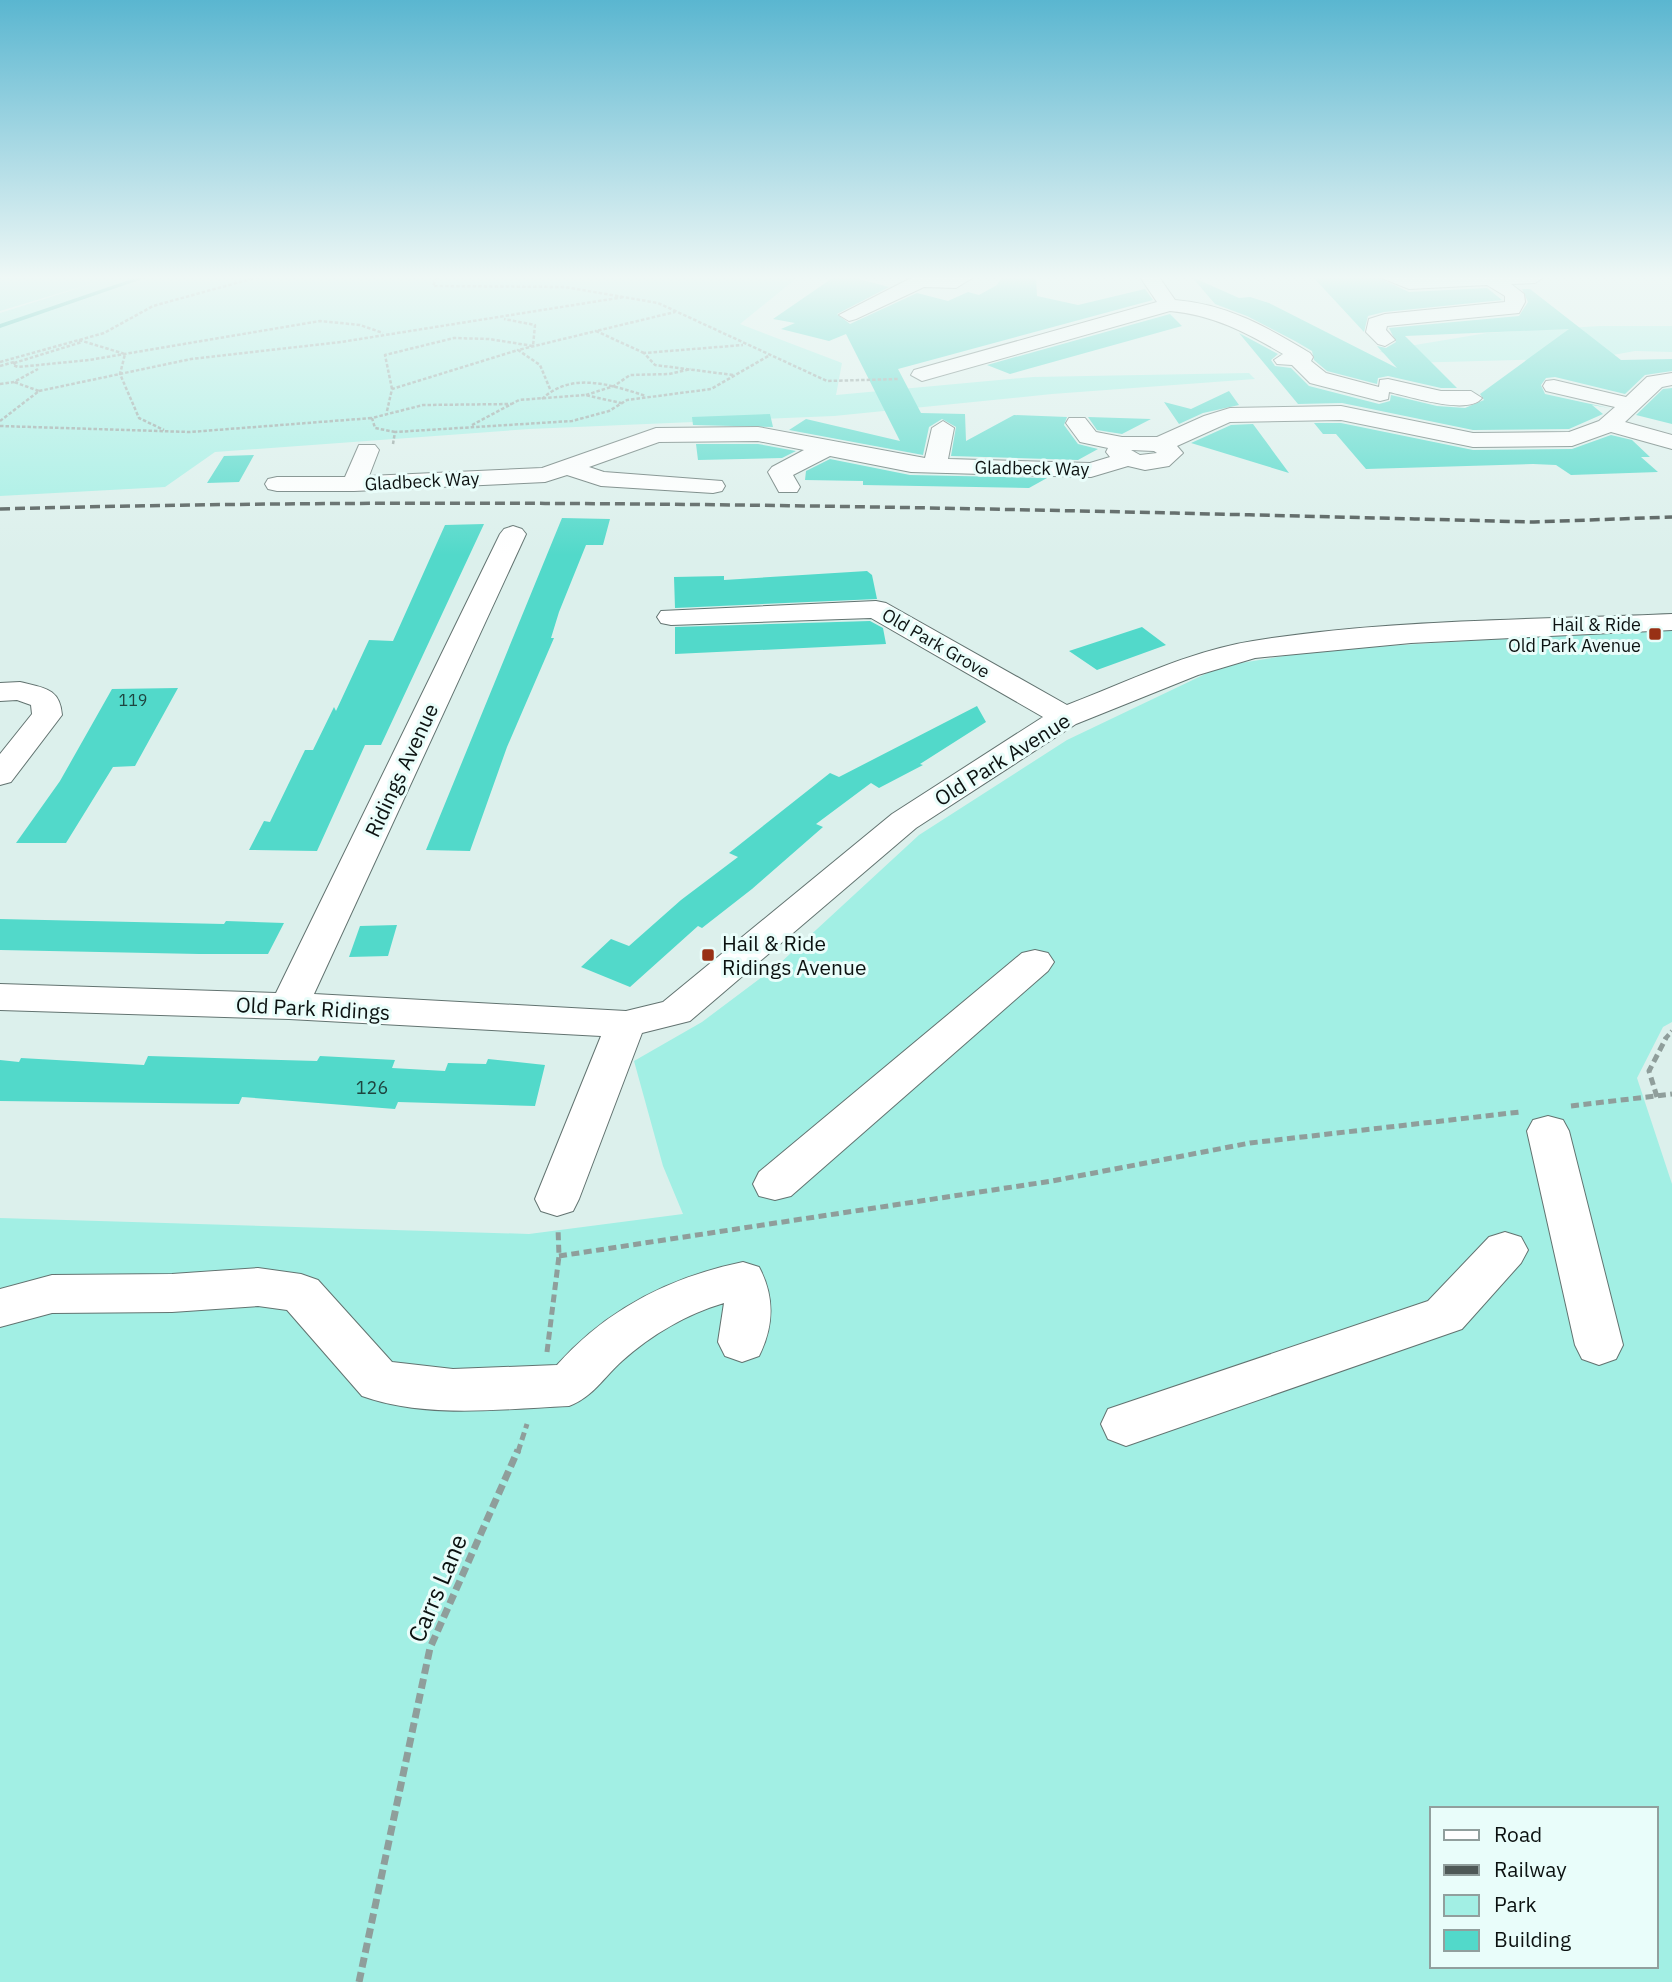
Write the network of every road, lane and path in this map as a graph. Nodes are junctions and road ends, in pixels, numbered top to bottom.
1 (36, 369) edge
2 (121, 369) edge
3 (141, 369) edge
4 (388, 369) edge
5 (455, 369) edge
6 (542, 369) edge
7 (689, 369) edge
8 (702, 369) edge
9 (745, 369) edge
10 (802, 369) edge
11 (941, 369) edge
12 (1311, 369) edge
13 (120, 374) junction
14 (922, 375) joint
15 (734, 376) junction
16 (1672, 379) edge
17 (13, 382) junction
18 (0, 384) edge
19 (1388, 385) junction
20 (614, 386) junction
21 (1554, 386) dead end
22 (550, 388) junction
23 (392, 389) junction
24 (39, 391) junction
25 (585, 395) junction
26 (542, 398) junction
27 (650, 398) junction
28 (1471, 398) dead end
29 (511, 404) junction
30 (622, 404) junction
31 (1629, 404) junction
32 (387, 411) junction
33 (1362, 415) junction
34 (372, 418) junction
35 (6, 419) junction
36 (1077, 423) dead end
37 (0, 424) edge
38 (1610, 425) junction
39 (9, 426) junction
40 (468, 427) junction
41 (943, 428) dead end
42 (167, 431) junction
43 (395, 432) junction
44 (1483, 440) junction
45 (393, 446) dead end
46 (825, 449) junction
47 (367, 450) dead end
48 (1125, 451) junction
49 (1671, 456) edge
50 (1502, 464) dead end
51 (935, 466) junction
52 (566, 467) junction
53 (277, 484) dead end
54 (354, 484) junction
55 (713, 486) dead end
56 (788, 487) dead end
57 (513, 534) dead end
58 (671, 617) dead end
59 (1672, 622) edge
60 (0, 692) edge
61 (1065, 717) junction
62 (0, 775) edge
63 (1035, 962) dead end
64 (0, 998) edge
65 (289, 1006) junction
66 (626, 1024) junction
67 (1672, 1031) edge
68 (1672, 1094) edge
69 (1657, 1097) junction
70 (1546, 1116) junction
71 (775, 1184) dead end
72 (557, 1199) dead end
73 (1504, 1250) dead end
74 (0, 1308) edge
75 (742, 1342) dead end
76 (1599, 1345) dead end
77 (537, 1385) junction
78 (1126, 1424) dead end
79 (359, 1982) edge

1 - 17 path
2 - 13 path
3 - 13 path
4 - 23 path
5 - 23 path
6 - 22 path
7 - 20 path
8 - 15 path
9 - 15 path
10 - 14 path
11 - 14 street
12 - 19 street
13 - 24 path
13 - 42 path
15 - 27 path
16 - 31 street, Gladbeck Way
17 - 18 path
17 - 24 path
19 - 28 street
19 - 33 street
20 - 22 path
20 - 25 path
20 - 27 path
21 - 31 street
22 - 26 path
23 - 32 path
24 - 35 path
25 - 26 path
25 - 30 path
26 - 29 path
27 - 30 path
29 - 32 path
29 - 40 path
30 - 40 path
31 - 38 street, Gladbeck Way
32 - 34 path
33 - 44 street, Gladbeck Way
33 - 48 street, Gladbeck Way
34 - 42 path
34 - 43 path
35 - 37 path
35 - 39 path
36 - 48 street, Gladbeck Way
37 - 39 path
38 - 44 street, Gladbeck Way
38 - 49 street
39 - 42 path
40 - 43 path
41 - 51 street
43 - 45 path
44 - 50 street
46 - 51 street, Gladbeck Way
46 - 52 street, Gladbeck Way
46 - 56 street
47 - 54 street
48 - 51 street, Gladbeck Way
52 - 54 street, Gladbeck Way
52 - 55 street
53 - 54 street, Gladbeck Way
57 - 65 street, Ridings Avenue
58 - 61 street, Old Park Grove
59 - 61 street, Old Park Avenue
60 - 62 street
61 - 66 street, Old Park Avenue
63 - 71 street
64 - 65 street, Old Park Ridings
65 - 66 street, Old Park Ridings
66 - 72 street
67 - 69 path
68 - 69 path
69 - 70 path
70 - 76 street
70 - 77 path, Carrs Lane
73 - 78 street
74 - 77 street
75 - 77 street
77 - 79 path, Carrs Lane

